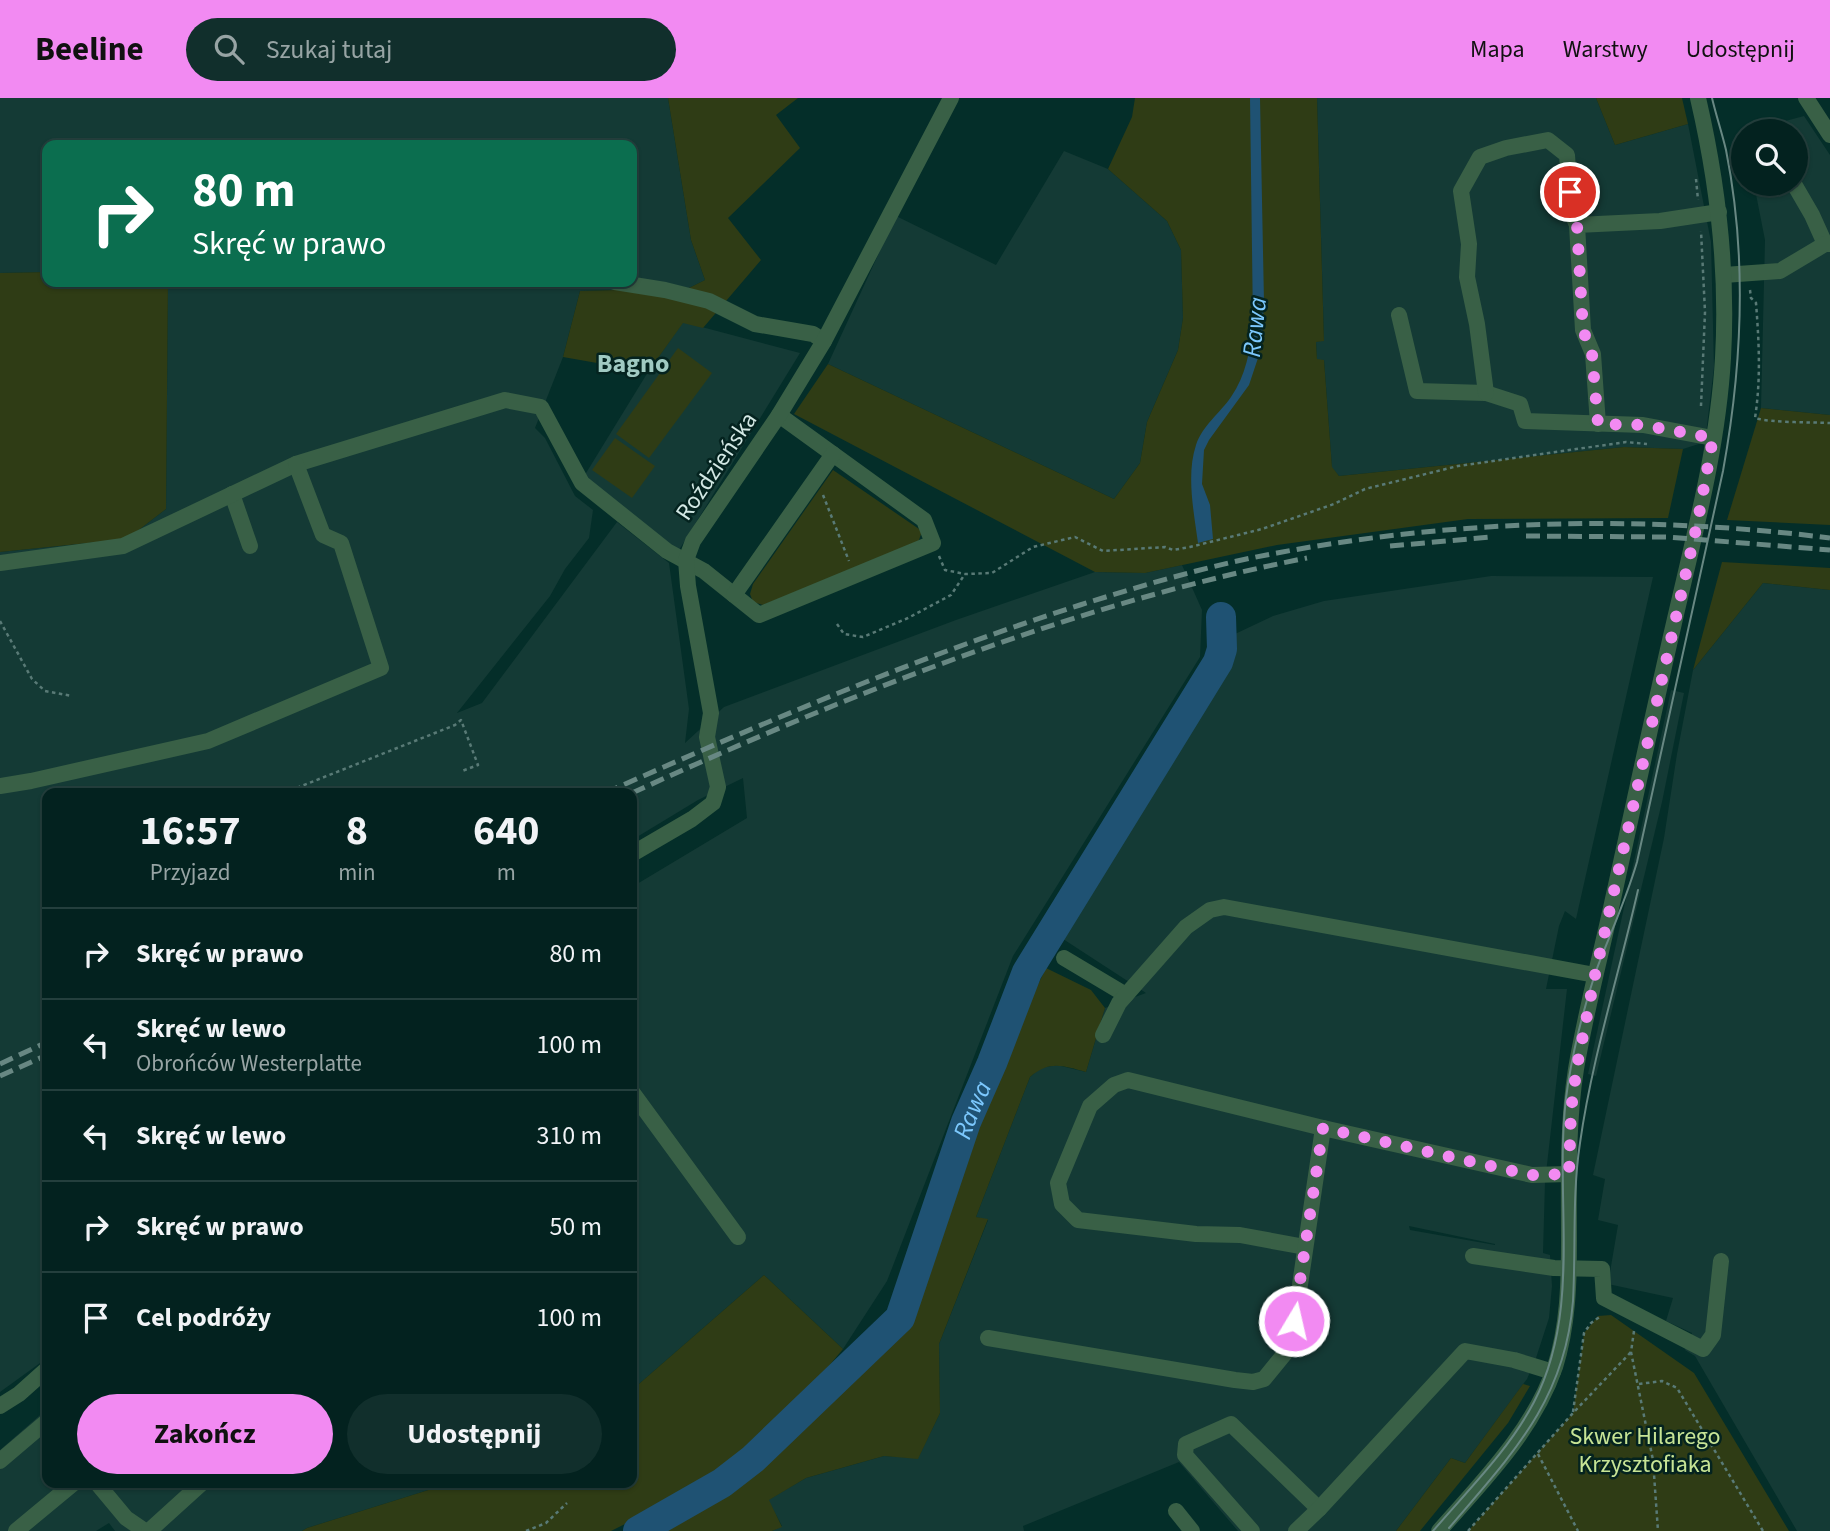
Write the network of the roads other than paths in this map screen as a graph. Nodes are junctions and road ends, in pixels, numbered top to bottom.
1 (951, 98) edge
2 (1698, 98) edge
3 (1806, 98) edge
4 (1830, 135) edge
5 (1801, 196) edge
6 (1719, 212) junction
7 (1577, 225) junction
8 (1827, 244) edge
9 (1724, 275) junction
10 (637, 286) edge
11 (1399, 315) dead end
12 (824, 341) junction
13 (1486, 393) junction
14 (779, 415) junction
15 (1598, 424) junction
16 (1713, 438) junction
17 (833, 454) junction
18 (296, 464) junction
19 (232, 494) junction
20 (250, 546) dead end
21 (686, 559) junction
22 (0, 563) edge
23 (734, 595) junction
24 (0, 786) edge
25 (637, 851) edge
26 (1064, 958) dead end
27 (1595, 975) junction
28 (1126, 995) junction
29 (1103, 1035) dead end
30 (637, 1099) edge
31 (1323, 1128) junction
32 (1569, 1174) junction
33 (738, 1237) dead end
34 (1305, 1247) junction
35 (1473, 1256) dead end
36 (1721, 1261) dead end
37 (1569, 1269) junction
38 (988, 1338) dead end
39 (1553, 1372) junction
40 (42, 1374) edge
41 (0, 1406) edge
42 (42, 1425) edge
43 (0, 1461) edge
44 (68, 1488) edge
45 (101, 1488) edge
46 (196, 1488) edge
47 (1319, 1510) junction
48 (1176, 1511) dead end
49 (16, 1531) edge
50 (147, 1531) edge
51 (1192, 1531) edge
52 (1252, 1531) edge
53 (1296, 1531) edge
54 (1439, 1531) edge

1 - 12 street, Roździeńska
2 - 6 street
3 - 4 street
5 - 8 street
6 - 7 street
6 - 9 street
7 - 13 street
7 - 15 street
8 - 9 street
9 - 16 street
10 - 12 street
11 - 13 street
12 - 14 street, Roździeńska
13 - 15 street
14 - 17 street
14 - 21 street, Roździeńska
15 - 16 street
16 - 27 street
17 - 23 street
17 - 23 street
18 - 19 street
18 - 21 street
18 - 24 street
19 - 20 street
19 - 22 street
21 - 23 street
21 - 25 street, Roździeńska
26 - 28 street
27 - 28 street
27 - 32 street
28 - 29 street
30 - 33 street
31 - 32 street
31 - 34 street
31 - 34 street
32 - 37 street
34 - 38 street
35 - 37 street
36 - 37 street
37 - 39 street
39 - 47 street
39 - 54 street
40 - 41 street
42 - 43 street
44 - 49 street
45 - 50 street
46 - 50 street
47 - 52 street
47 - 53 street
48 - 51 street

